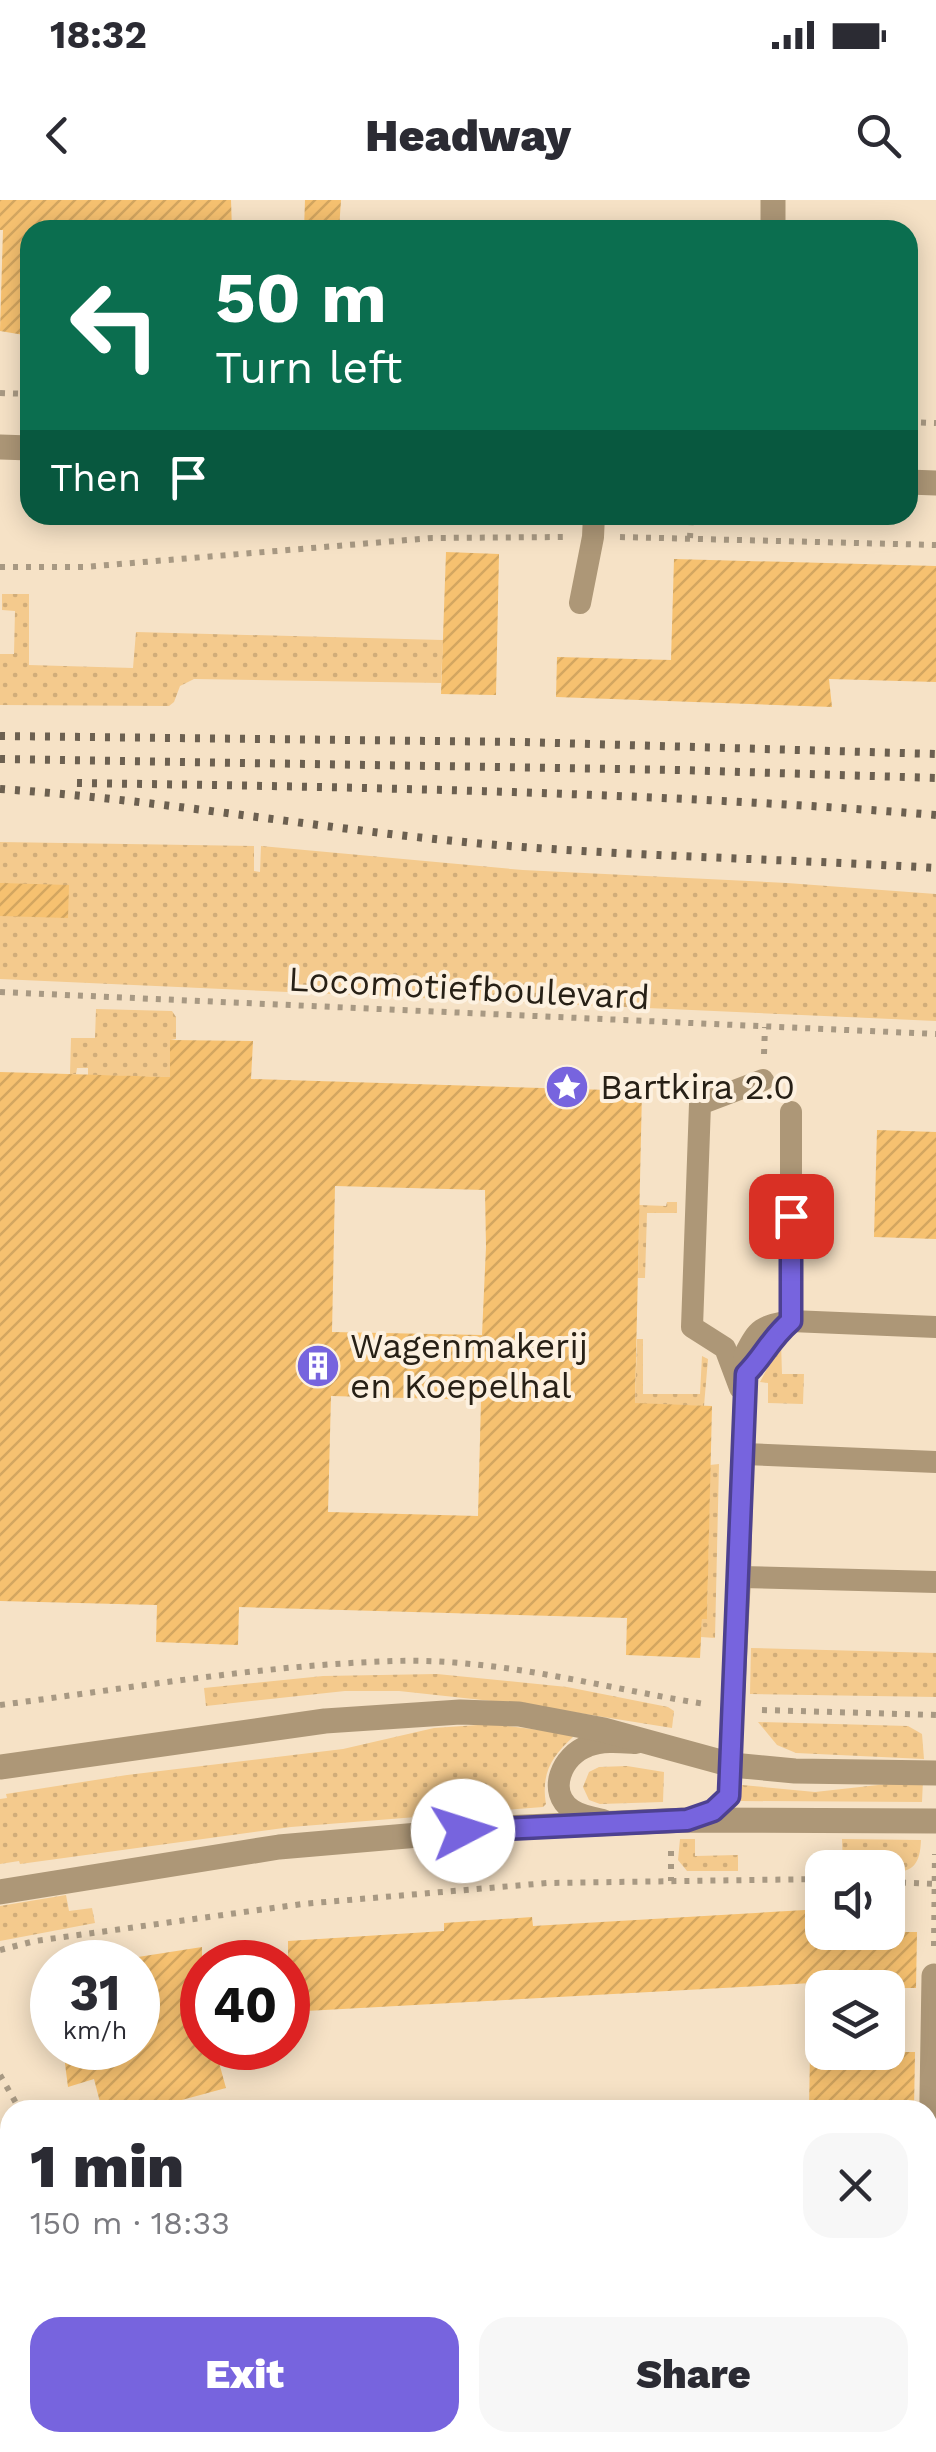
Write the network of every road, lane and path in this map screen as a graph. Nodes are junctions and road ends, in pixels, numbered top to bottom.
1 (691, 525) edge
2 (594, 526) edge
3 (690, 538) junction
4 (936, 545) edge
5 (0, 567) edge
6 (580, 603) dead end
7 (0, 992) edge
8 (936, 1034) edge
9 (763, 1080) dead end
10 (791, 1112) dead end
11 (791, 1321) junction
12 (936, 1326) edge
13 (746, 1400) junction
14 (744, 1454) junction
15 (936, 1462) edge
16 (740, 1577) junction
17 (936, 1582) edge
18 (660, 1745) junction
19 (732, 1765) junction
20 (0, 1767) edge
21 (936, 1774) edge
22 (687, 1820) junction
23 (936, 1820) edge
24 (611, 1822) junction
25 (805, 1879) edge
26 (905, 1883) edge
27 (935, 1884) edge
28 (0, 1892) edge
29 (0, 1950) edge
30 (934, 1976) edge
31 (935, 2069) edge
32 (0, 2075) edge
33 (14, 2100) edge
34 (934, 2100) edge

1 - 3 path
2 - 3 path
2 - 5 path
2 - 6 lane
3 - 4 path
7 - 8 path, Locomotiefboulevard
9 - 13 lane
10 - 11 lane
11 - 12 lane
11 - 13 lane
13 - 14 lane
14 - 15 lane
14 - 16 lane
16 - 17 lane
16 - 19 lane
18 - 19 street
18 - 20 street
18 - 24 lane
19 - 21 street
19 - 22 lane
22 - 23 street
22 - 24 street
24 - 28 street
25 - 29 path
26 - 27 path
27 - 30 path
30 - 31 street
31 - 34 street
32 - 33 path

